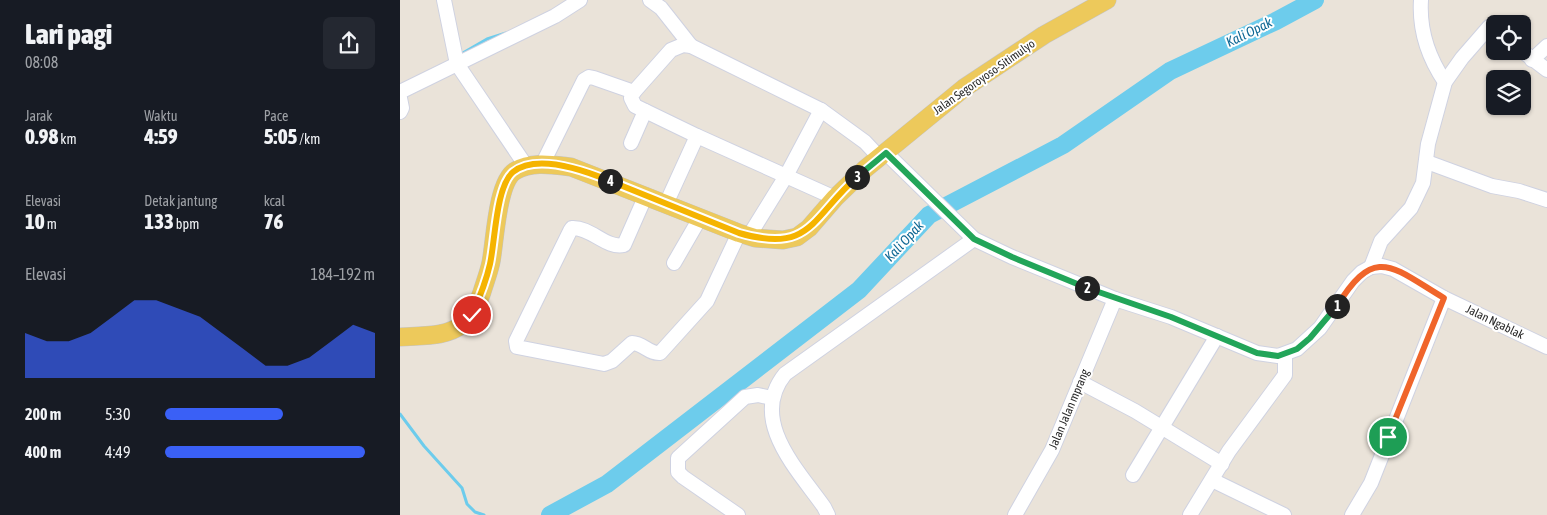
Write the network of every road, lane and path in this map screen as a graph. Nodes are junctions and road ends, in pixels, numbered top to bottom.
1 (444, 0) edge
2 (580, 0) edge
3 (650, 0) edge
4 (1107, 0) edge
5 (1421, 0) edge
6 (1486, 30) edge
7 (691, 46) junction
8 (1547, 46) edge
9 (1531, 53) edge
10 (1531, 58) edge
11 (457, 64) junction
12 (1547, 70) edge
13 (1446, 82) junction
14 (400, 92) edge
15 (634, 92) junction
16 (400, 98) edge
17 (821, 110) junction
18 (645, 111) junction
19 (400, 112) edge
20 (697, 136) junction
21 (631, 143) dead end
22 (883, 155) junction
23 (1427, 162) junction
24 (534, 165) junction
25 (786, 176) junction
26 (646, 195) junction
27 (835, 198) junction
28 (1547, 200) edge
29 (666, 204) junction
30 (700, 218) junction
31 (744, 235) junction
32 (974, 239) junction
33 (674, 263) dead end
34 (1371, 267) junction
35 (1444, 298) junction
36 (1114, 300) junction
37 (1217, 336) junction
38 (400, 337) edge
39 (1547, 347) edge
40 (1285, 355) junction
41 (1080, 382) junction
42 (772, 398) junction
43 (1160, 427) junction
44 (1222, 464) junction
45 (1133, 475) dead end
46 (1212, 480) junction
47 (738, 515) edge
48 (828, 515) edge
49 (1015, 515) edge
50 (1190, 515) edge
51 (1284, 515) edge
52 (1352, 515) edge

1 - 11 street
2 - 11 street
3 - 7 street
4 - 22 main road, Jalan Segoroyoso-Sitimulyo
5 - 13 street
6 - 13 street
7 - 15 street
7 - 17 street
8 - 9 street
10 - 12 street
11 - 14 street
11 - 24 street
13 - 23 street
15 - 18 street
15 - 24 street
16 - 19 street
17 - 22 street
17 - 25 street
18 - 20 street
18 - 21 street
20 - 25 street
20 - 29 street
22 - 27 main road, Jalan Segoroyoso-Sitimulyo
22 - 32 street
23 - 28 street
23 - 34 street
24 - 26 main road, Jalan Segoroyoso-Sitimulyo
24 - 38 main road
25 - 27 street
25 - 31 street
26 - 29 main road, Jalan Segoroyoso-Sitimulyo
26 - 31 street
27 - 31 main road, Jalan Segoroyoso-Sitimulyo
29 - 30 main road, Jalan Segoroyoso-Sitimulyo
30 - 31 main road, Jalan Segoroyoso-Sitimulyo
30 - 33 street
32 - 36 street
32 - 42 street
34 - 35 street, Jalan Ngablak
34 - 40 street
35 - 39 street, Jalan Ngablak
35 - 52 street
36 - 37 street
36 - 41 street, Jalan Jalan mprang
37 - 40 street
37 - 43 street
40 - 44 street
41 - 43 street
41 - 49 street, Jalan Jalan mprang
42 - 47 street
42 - 48 street
43 - 44 street
43 - 45 street
44 - 46 street
46 - 50 street
46 - 51 street

